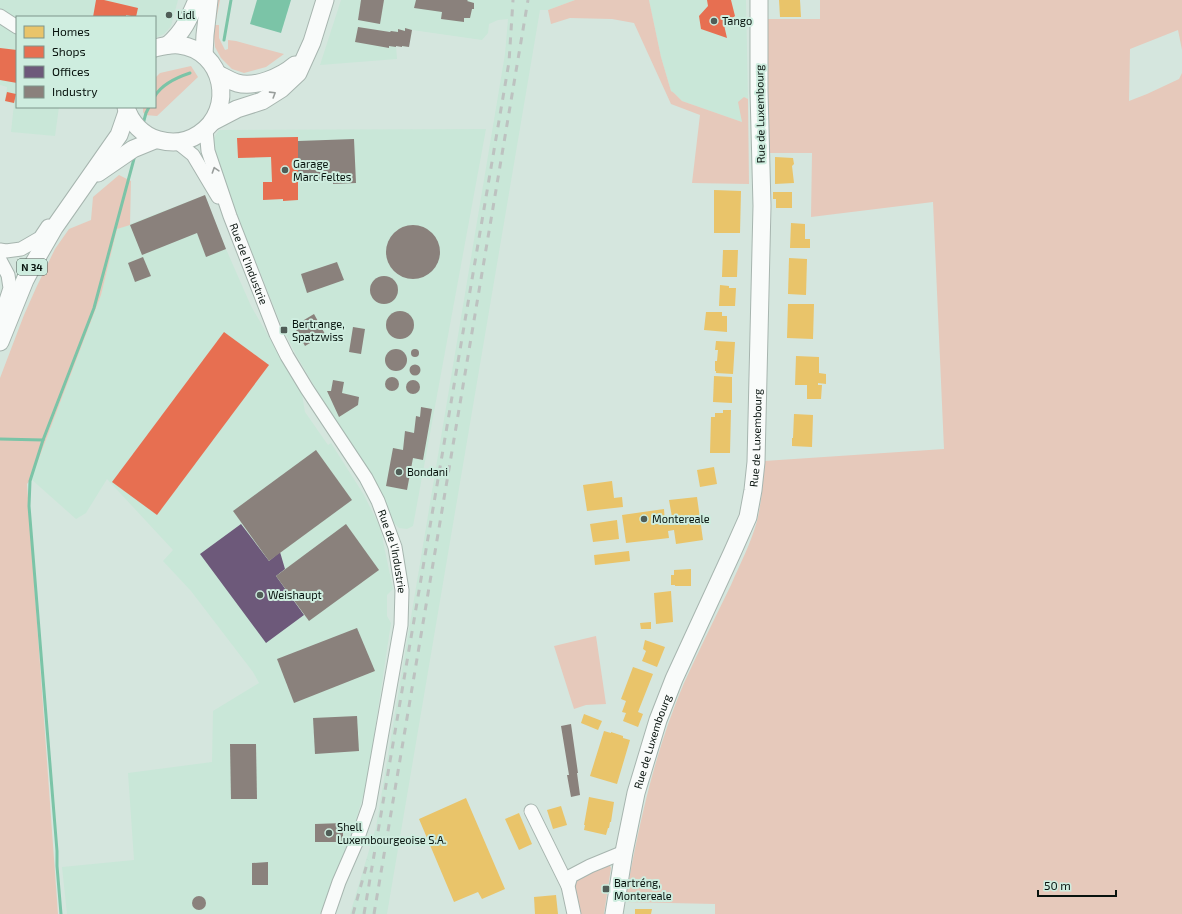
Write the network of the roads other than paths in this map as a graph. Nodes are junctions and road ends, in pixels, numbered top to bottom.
1 (197, 0) edge
2 (209, 0) edge
3 (325, 0) edge
4 (759, 0) edge
5 (0, 16) edge
6 (16, 26) edge
7 (161, 46) edge
8 (308, 52) junction
9 (204, 56) junction
10 (218, 74) junction
11 (127, 110) edge
12 (210, 126) junction
13 (155, 140) junction
14 (178, 142) junction
15 (87, 182) junction
16 (75, 197) junction
17 (230, 216) junction
18 (0, 250) edge
19 (0, 260) edge
20 (0, 318) edge
21 (0, 342) edge
22 (531, 811) dead end
23 (624, 852) junction
24 (568, 886) junction
25 (328, 914) edge
26 (574, 914) edge
27 (614, 914) edge

1 - 7 main road
2 - 9 main road
3 - 8 main road, N 34
4 - 23 main road, Rue de Luxembourg
5 - 6 street
7 - 9 main road, N 34
8 - 10 main road, N 34
12 -> 8 main road, N 34
9 - 10 main road, N 34
10 - 12 main road, N 34
11 - 13 main road, N 34
11 - 15 main road, N 34
12 - 14 main road, N 34
17 -> 12 street, Rue de l'Industrie
13 - 14 main road, N 34
13 - 15 main road, N 34
14 - 17 street, Rue de l'Industrie
15 - 16 main road, N 34
16 - 18 street
16 - 21 main road, N 34
17 - 25 street, Rue de l'Industrie
19 - 20 street
22 - 24 street
23 - 24 street
23 - 27 main road, Rue de Luxembourg
24 - 26 street

